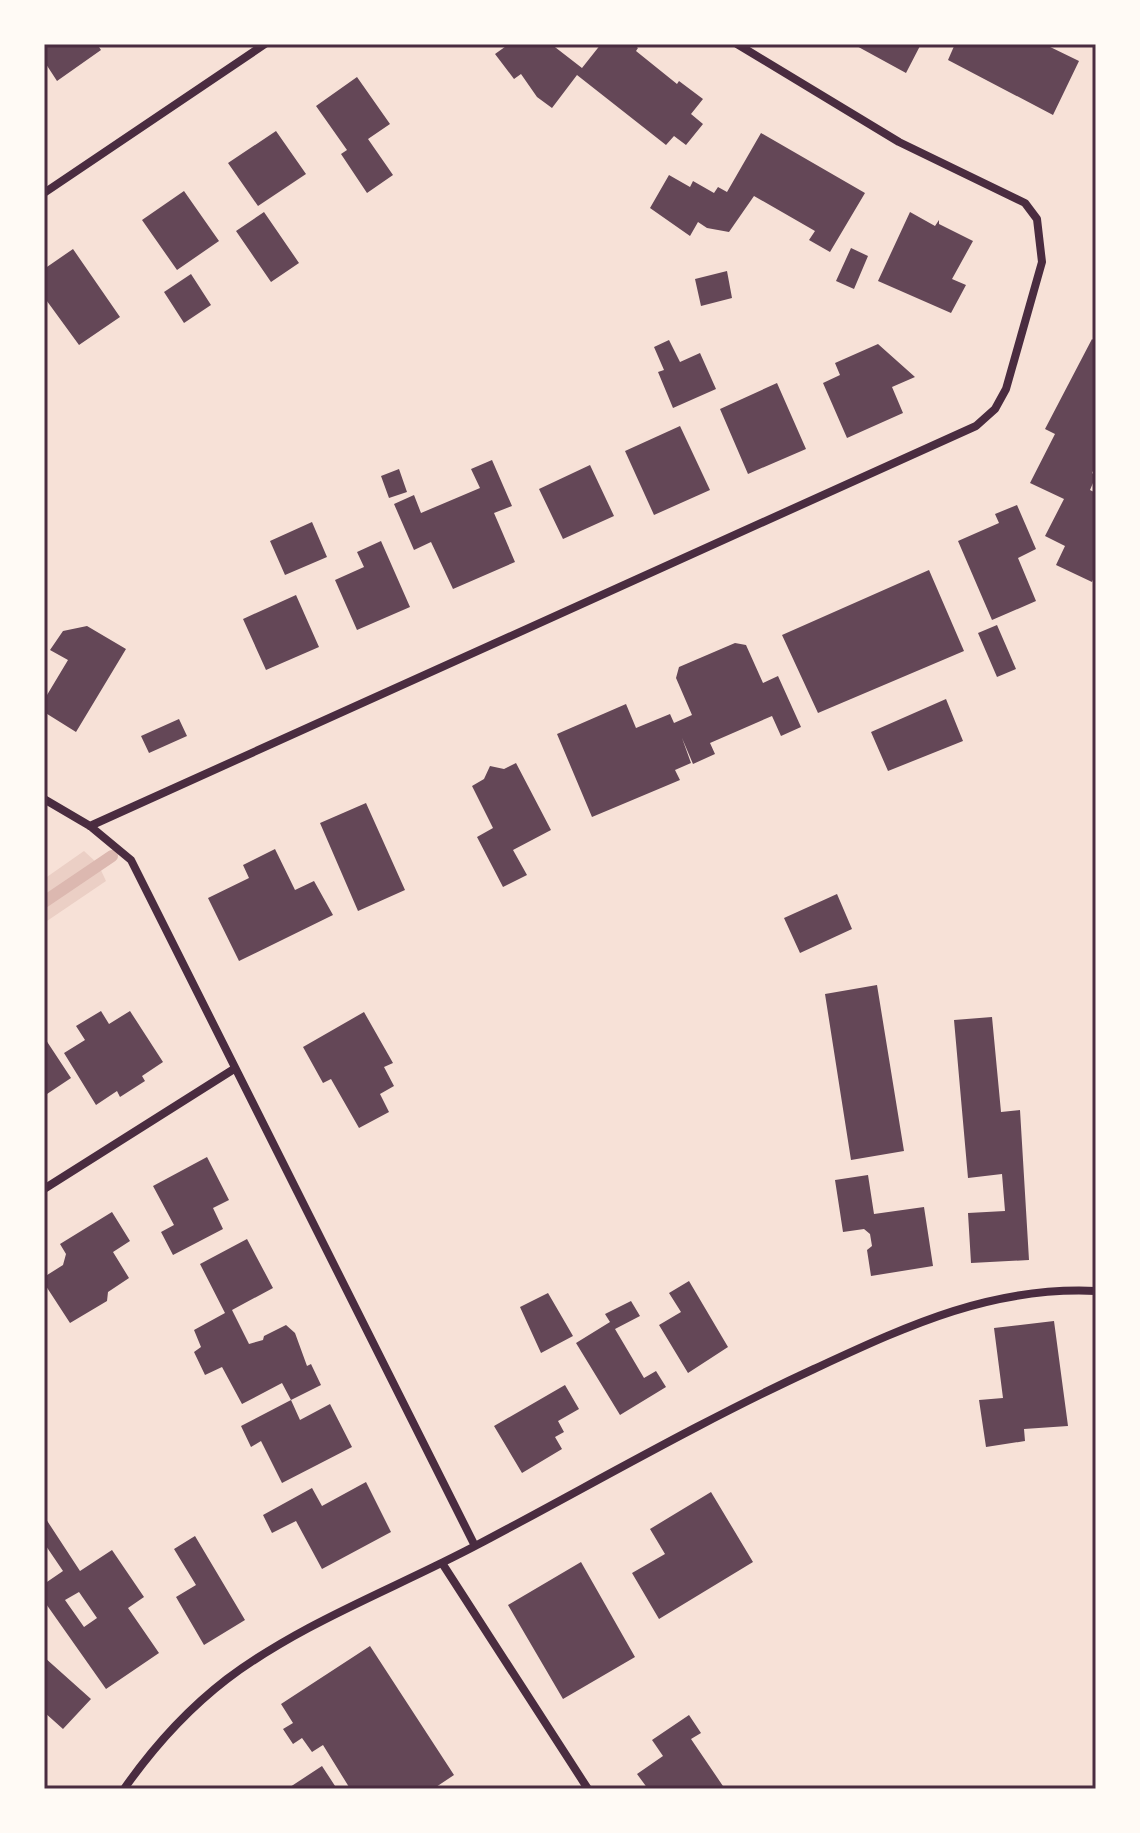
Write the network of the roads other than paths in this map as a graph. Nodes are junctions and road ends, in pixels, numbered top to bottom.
1 (265, 44) edge
2 (737, 44) edge
3 (44, 193) edge
4 (44, 799) edge
5 (90, 826) junction
6 (234, 1069) junction
7 (44, 1189) edge
8 (1096, 1291) edge
9 (475, 1546) junction
10 (442, 1563) junction
11 (124, 1789) edge
12 (588, 1789) edge

1 - 3 street
2 - 5 street
4 - 5 street
5 - 6 street
6 - 7 street
6 - 9 street
8 - 9 street
9 - 10 street
10 - 11 street
10 - 12 street

